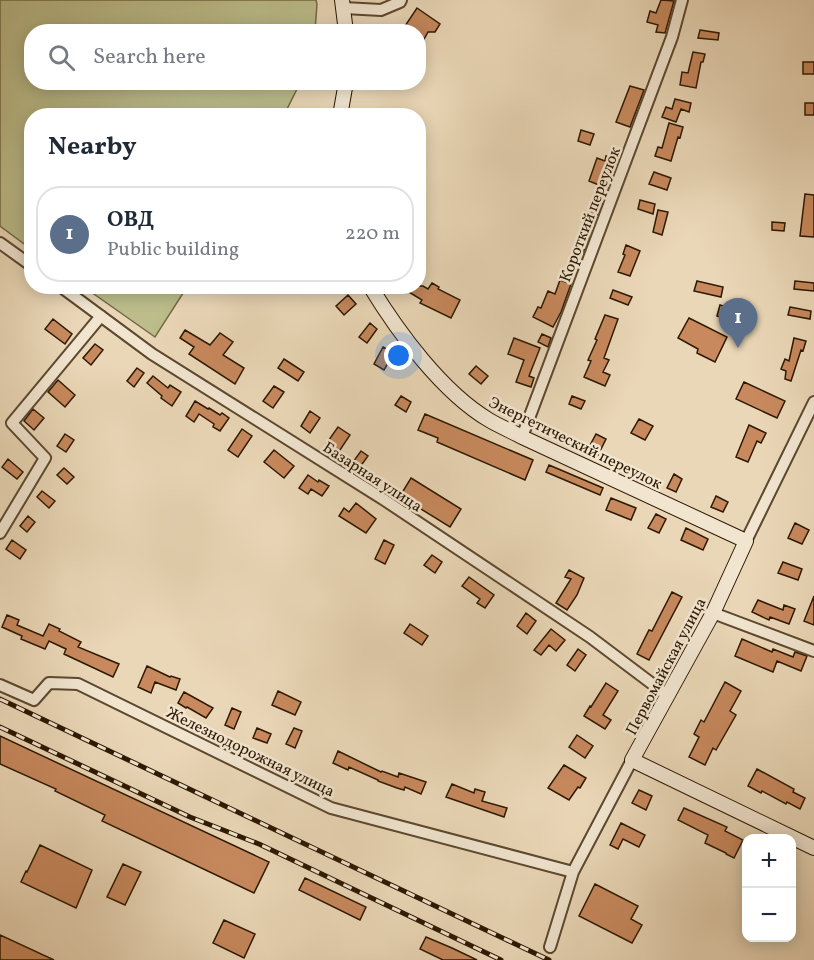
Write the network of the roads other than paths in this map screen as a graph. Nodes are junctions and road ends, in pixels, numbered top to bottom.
1 (401, 0) edge
2 (682, 0) edge
3 (343, 4) edge
4 (345, 24) edge
5 (345, 90) edge
6 (341, 108) edge
7 (0, 243) edge
8 (24, 260) edge
9 (71, 294) edge
10 (375, 294) edge
11 (101, 316) junction
12 (814, 402) edge
13 (522, 437) junction
14 (0, 533) edge
15 (746, 541) junction
16 (713, 613) junction
17 (814, 651) edge
18 (0, 685) edge
19 (667, 695) junction
20 (632, 760) junction
21 (814, 848) edge
22 (573, 872) junction
23 (550, 946) dead end

1 - 3 street
2 - 13 street, Короткий переулок
3 - 4 street
5 - 6 street
7 - 8 street
9 - 11 street, Базарная улица
10 - 13 street, Энергетический переулок
11 - 14 street
11 - 19 street, Базарная улица
12 - 15 street, Первомайская улица
13 - 15 street, Энергетический переулок
15 - 16 street, Первомайская улица
16 - 17 street
16 - 19 street, Первомайская улица
18 - 22 street, Железнодорожная улица
19 - 20 street, Первомайская улица
20 - 21 street
20 - 22 street, Первомайская улица
22 - 23 street, Первомайская улица

